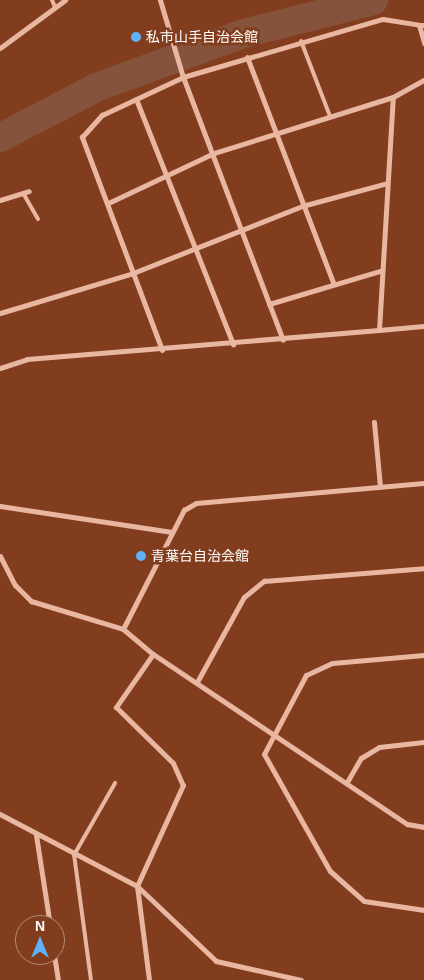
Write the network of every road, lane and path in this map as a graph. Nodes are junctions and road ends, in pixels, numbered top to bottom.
1 (52, 0) edge
2 (65, 0) edge
3 (160, 0) edge
4 (56, 7) junction
5 (421, 25) edge
6 (301, 41) junction
7 (424, 43) edge
8 (0, 48) edge
9 (246, 57) junction
10 (183, 76) junction
11 (424, 80) edge
12 (393, 97) junction
13 (136, 99) junction
14 (330, 116) junction
15 (275, 133) junction
16 (214, 153) junction
17 (164, 177) junction
18 (387, 183) junction
19 (29, 191) dead end
20 (22, 193) junction
21 (0, 200) edge
22 (108, 203) junction
23 (302, 206) junction
24 (38, 219) dead end
25 (241, 231) junction
26 (194, 249) junction
27 (380, 271) junction
28 (133, 273) junction
29 (333, 282) junction
30 (269, 304) junction
31 (0, 313) edge
32 (424, 326) edge
33 (379, 330) junction
34 (283, 340) junction
35 (233, 344) junction
36 (162, 350) junction
37 (0, 368) edge
38 (374, 422) dead end
39 (424, 483) edge
40 (380, 487) junction
41 (0, 506) edge
42 (172, 532) junction
43 (0, 556) edge
44 (424, 568) edge
45 (123, 629) junction
46 (153, 654) junction
47 (424, 655) edge
48 (197, 682) junction
49 (273, 733) junction
50 (424, 742) edge
51 (346, 782) junction
52 (115, 783) dead end
53 (0, 814) edge
54 (424, 827) edge
55 (36, 835) junction
56 (74, 854) junction
57 (137, 886) junction
58 (424, 910) edge
59 (48, 915) edge
60 (56, 965) edge
61 (58, 980) edge
62 (91, 980) edge
63 (149, 980) edge
64 (301, 980) edge

1 - 4 lane
2 - 4 street
3 - 10 street
4 - 8 street
5 - 6 street
5 - 7 street
6 - 9 street
6 - 14 lane
9 - 10 street
9 - 15 street
10 - 13 street
10 - 16 street
11 - 12 street
12 - 14 street
12 - 18 street
13 - 17 street
13 - 22 street
14 - 15 street
15 - 16 street
15 - 23 street
16 - 17 street
16 - 25 street
17 - 22 street
17 - 26 street
18 - 23 street
18 - 27 street
19 - 20 street
20 - 21 street
20 - 24 lane
22 - 28 street
23 - 25 street
23 - 29 street
25 - 26 street
25 - 30 street
26 - 28 street
26 - 35 street
27 - 29 street
27 - 33 street
28 - 31 street
28 - 36 street
29 - 30 street
30 - 34 street
32 - 33 street
33 - 34 street
34 - 35 street
35 - 36 street
36 - 37 street
38 - 40 street
39 - 40 street
40 - 42 street
41 - 42 street
42 - 45 street
43 - 45 street
44 - 48 street
45 - 46 street
46 - 48 street
46 - 57 street
47 - 49 street
48 - 49 street
49 - 51 street
49 - 58 street
50 - 51 street
51 - 54 street
52 - 56 lane
53 - 55 street
55 - 56 street
55 - 59 street
56 - 57 street
56 - 62 lane
57 - 63 street
57 - 64 street
60 - 61 street

